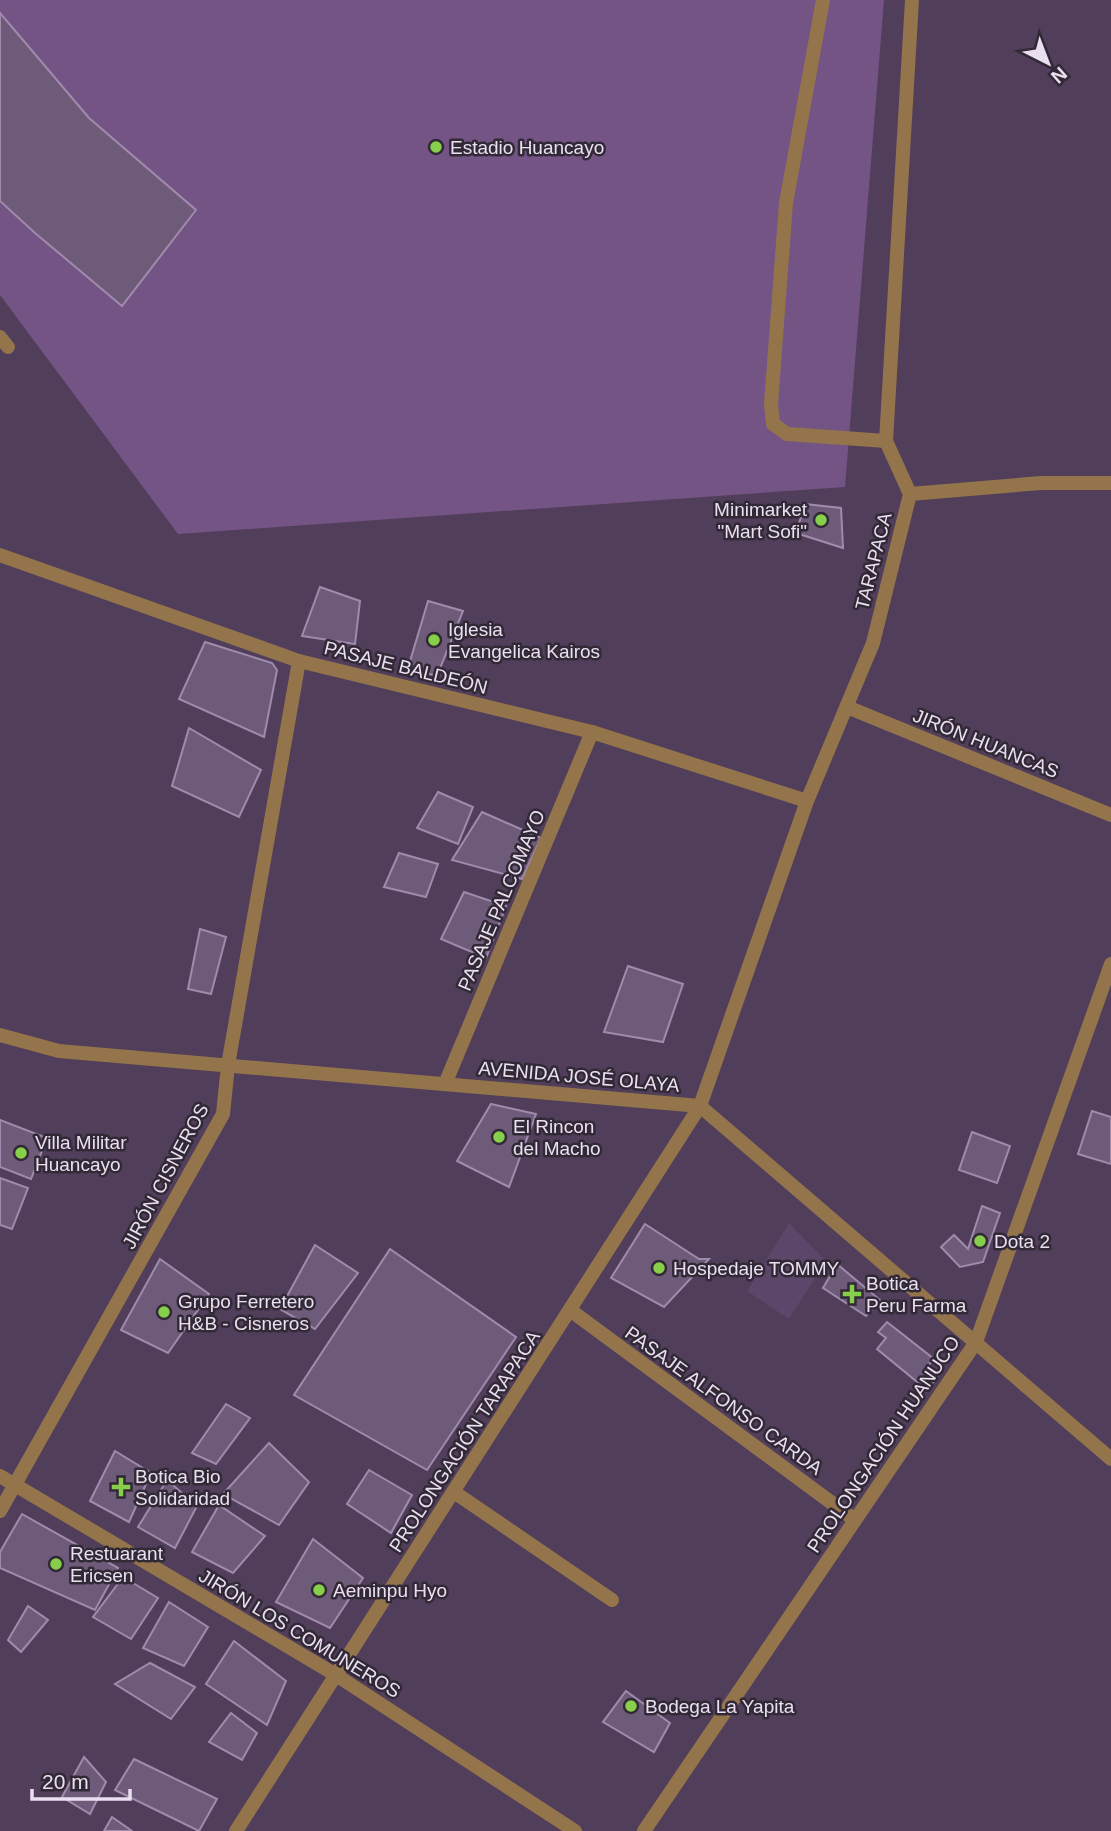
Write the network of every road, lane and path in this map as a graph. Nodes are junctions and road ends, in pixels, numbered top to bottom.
1 (823, 0) edge
2 (912, 0) edge
3 (886, 441) junction
4 (1111, 483) edge
5 (910, 494) junction
6 (0, 555) edge
7 (299, 661) junction
8 (846, 707) junction
9 (592, 732) junction
10 (807, 801) junction
11 (1111, 815) edge
12 (1111, 964) edge
13 (0, 1035) edge
14 (229, 1065) junction
15 (445, 1084) junction
16 (701, 1106) junction
17 (570, 1310) junction
18 (976, 1342) junction
19 (1111, 1459) edge
20 (0, 1476) edge
21 (15, 1484) junction
22 (454, 1492) junction
23 (0, 1511) edge
24 (855, 1520) junction
25 (612, 1600) dead end
26 (336, 1675) junction
27 (236, 1831) edge
28 (575, 1831) edge
29 (644, 1831) edge

1 - 3 street
2 - 3 street, TARAPACA
3 - 5 street, TARAPACA
4 - 5 street
5 - 8 street, TARAPACA
6 - 7 street, PASAJE BALDEÓN
7 - 9 street, PASAJE BALDEÓN
7 - 14 street, JIRÓN CISNEROS
8 - 10 street, TARAPACA
8 - 11 street, JIRÓN HUANCAS
9 - 10 street, PASAJE BALDEÓN
9 - 15 street, PASAJE PALCOMAYO
10 - 16 street, TARAPACA
12 - 18 street, PROLONGACIÓN HUANUCO
13 - 14 street, AVENIDA JOSÉ OLAYA
14 - 15 street, AVENIDA JOSÉ OLAYA
14 - 21 street, JIRÓN CISNEROS
15 - 16 street, AVENIDA JOSÉ OLAYA
16 - 17 street, PROLONGACIÓN TARAPACA
16 - 18 street, AVENIDA JOSÉ OLAYA
17 - 22 street, PROLONGACIÓN TARAPACA
17 - 24 street, PASAJE ALFONSO CARDA
18 - 19 street, AVENIDA JOSÉ OLAYA
18 - 24 street, PROLONGACIÓN HUANUCO
20 - 21 street, JIRÓN LOS COMUNEROS
21 - 23 street, JIRÓN CISNEROS
21 - 26 street, JIRÓN LOS COMUNEROS
22 - 25 street
22 - 26 street, PROLONGACIÓN TARAPACA
24 - 29 street, PROLONGACIÓN HUANUCO
26 - 27 street, PROLONGACIÓN TARAPACA
26 - 28 street, JIRÓN LOS COMUNEROS

